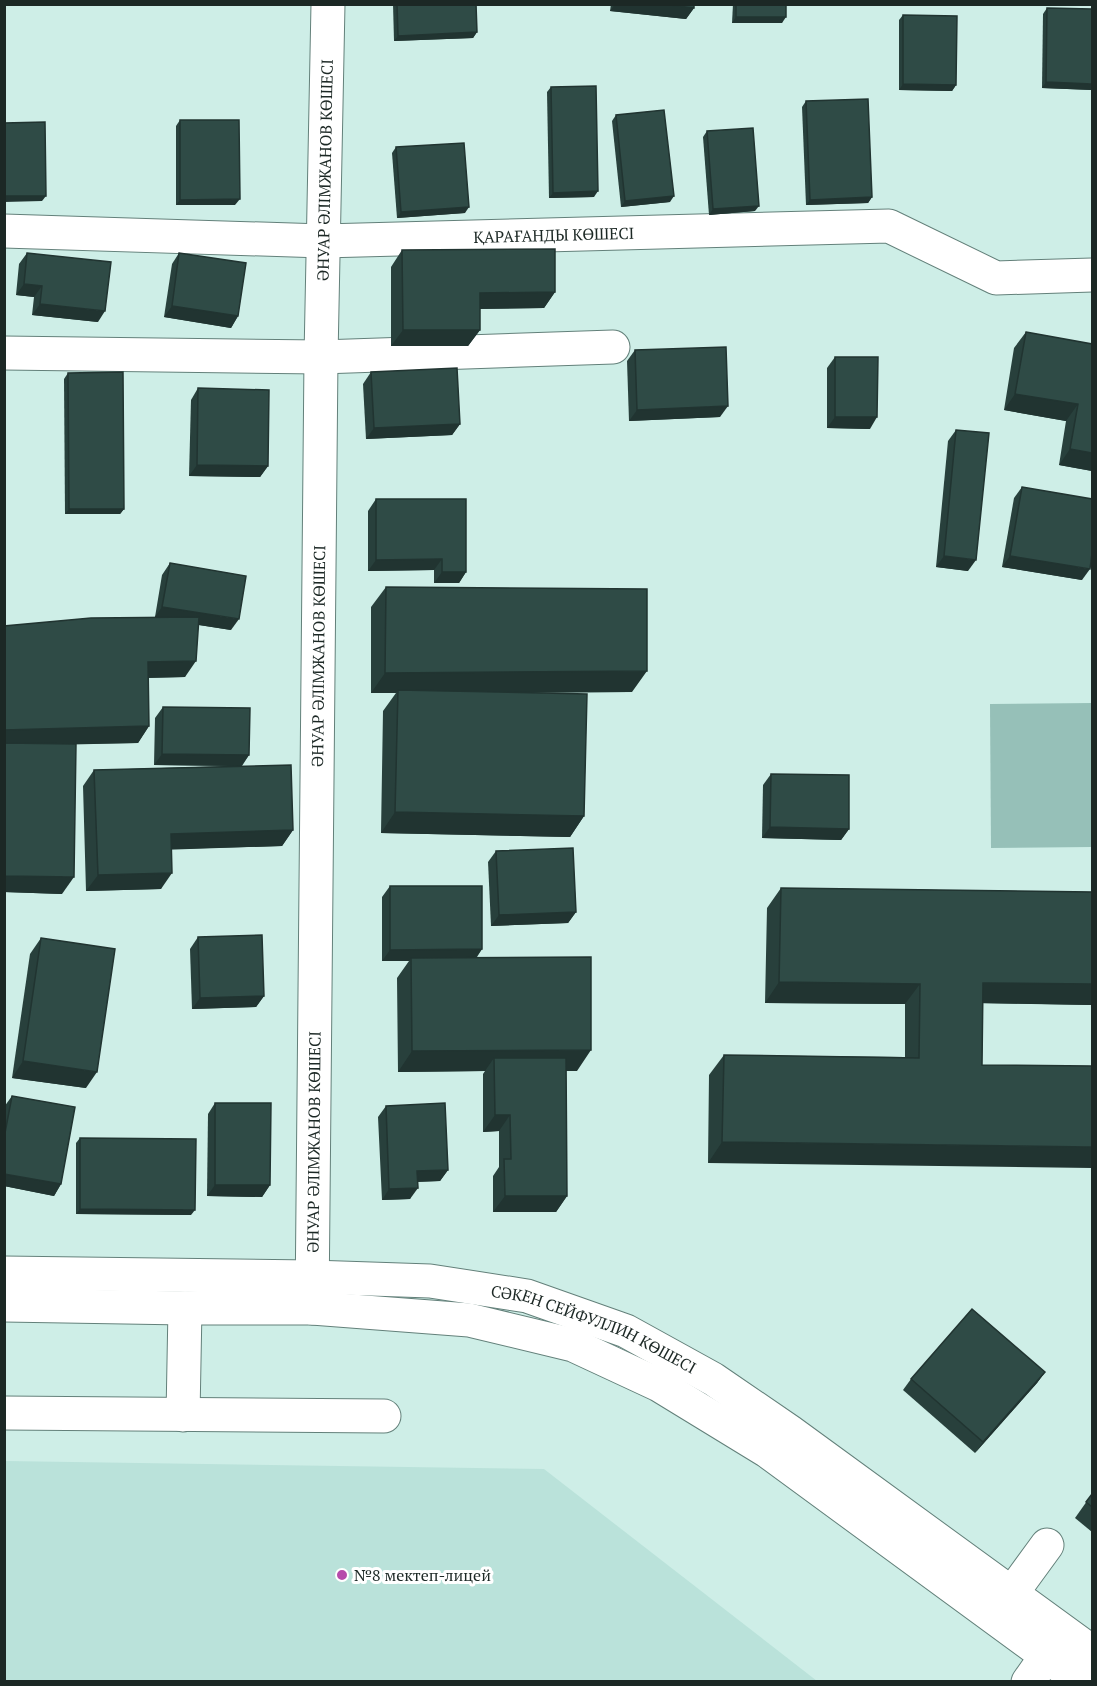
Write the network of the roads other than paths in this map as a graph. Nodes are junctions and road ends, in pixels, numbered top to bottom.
1 (328, 4) edge
2 (4, 231) edge
3 (323, 241) junction
4 (1092, 274) edge
5 (613, 347) dead end
6 (4, 353) edge
7 (321, 357) junction
8 (4, 1273) edge
9 (312, 1292) junction
10 (4, 1305) edge
11 (186, 1308) junction
12 (4, 1413) edge
13 (183, 1415) junction
14 (384, 1416) dead end
15 (1047, 1545) dead end
16 (1012, 1593) junction
17 (1092, 1652) edge
18 (1047, 1655) junction
19 (1028, 1682) edge
20 (1082, 1682) edge

1 - 3 street, ӘНУАР ӘЛІМЖАНОВ КӨШЕСІ
2 - 3 street, ҚАРАҒАНДЫ КӨШЕСІ
3 - 4 street, ҚАРАҒАНДЫ КӨШЕСІ
3 - 7 street, ӘНУАР ӘЛІМЖАНОВ КӨШЕСІ
5 - 7 street
6 - 7 street
7 - 9 street, ӘНУАР ӘЛІМЖАНОВ КӨШЕСІ
8 - 9 street, СӘКЕН СЕЙФУЛЛИН КӨШЕСІ
9 - 11 street, СӘКЕН СЕЙФУЛЛИН КӨШЕСІ
9 - 16 street, СӘКЕН СЕЙФУЛЛИН КӨШЕСІ
9 - 18 street, СӘКЕН СЕЙФУЛЛИН КӨШЕСІ
10 - 11 street, СӘКЕН СЕЙФУЛЛИН КӨШЕСІ
11 - 13 street
12 - 13 street
13 - 14 street
15 - 16 street
16 - 17 street, СӘКЕН СЕЙФУЛЛИН КӨШЕСІ
18 - 19 street
18 - 20 street, СӘКЕН СЕЙФУЛЛИН КӨШЕСІ

